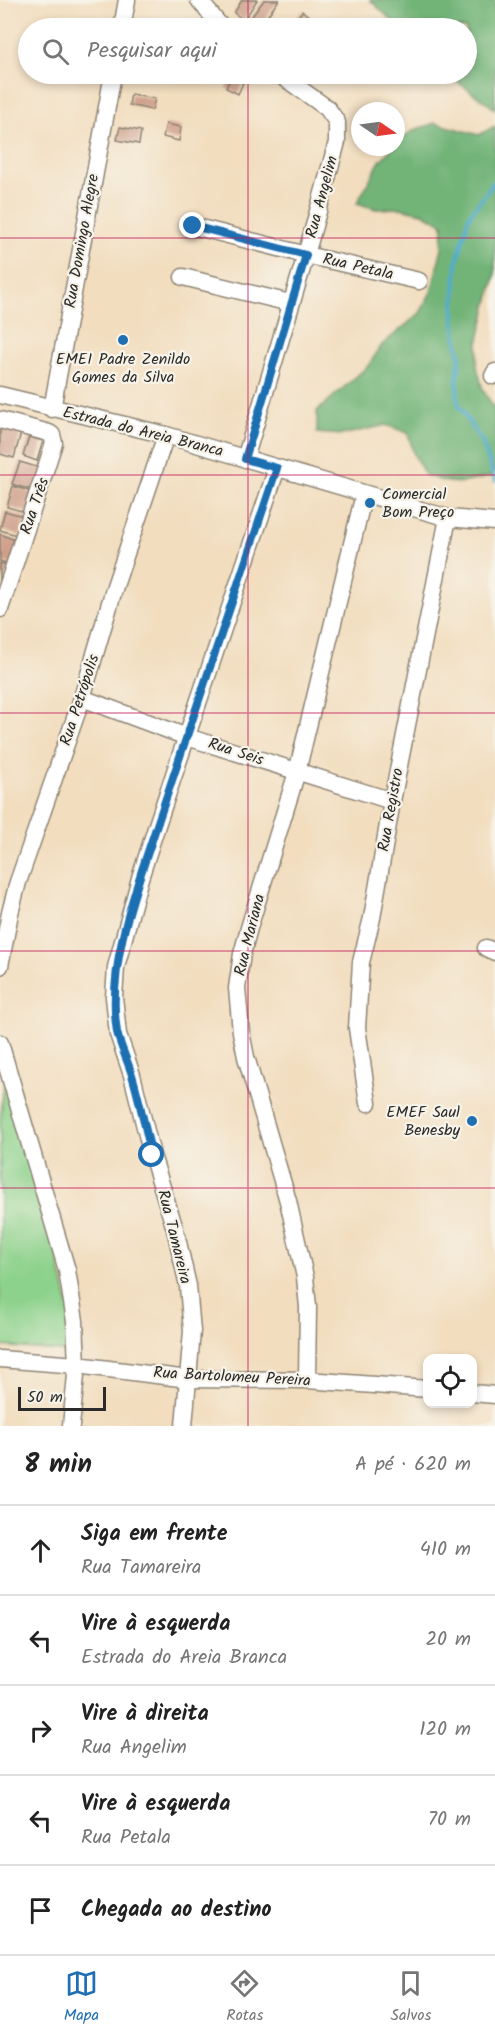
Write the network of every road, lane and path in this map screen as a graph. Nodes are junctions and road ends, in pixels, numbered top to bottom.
1 (128, 0) edge
2 (199, 0) edge
3 (124, 18) edge
4 (214, 18) edge
5 (111, 84) edge
6 (293, 84) edge
7 (193, 226) dead end
8 (306, 255) junction
9 (183, 277) dead end
10 (419, 281) dead end
11 (290, 303) junction
12 (0, 395) edge
13 (52, 409) junction
14 (0, 420) edge
15 (165, 435) junction
16 (245, 459) junction
17 (277, 468) junction
18 (364, 494) junction
19 (448, 518) junction
20 (495, 522) edge
21 (0, 609) edge
22 (82, 698) junction
23 (187, 737) junction
24 (297, 772) junction
25 (392, 801) junction
26 (0, 966) edge
27 (0, 1043) edge
28 (368, 1103) dead end
29 (0, 1359) edge
30 (77, 1365) junction
31 (188, 1379) junction
32 (307, 1380) junction
33 (423, 1389) edge
34 (477, 1393) edge
35 (495, 1395) edge
36 (71, 1426) edge
37 (184, 1426) edge

1 - 3 street
2 - 4 street
5 - 13 street, Rua Domingo Alegre
6 - 8 street, Rua Angelim
7 - 8 street, Rua Petala
8 - 10 street, Rua Petala
8 - 11 street, Rua Angelim
9 - 11 street
11 - 16 street, Rua Angelim
12 - 13 street, Estrada do Areia Branca
13 - 15 street, Estrada do Areia Branca
14 - 21 street, Rua Três
15 - 16 street, Estrada do Areia Branca
15 - 22 street, Rua Petrópolis
16 - 17 street, Estrada do Areia Branca
17 - 18 street, Estrada do Areia Branca
17 - 23 street, Rua Tamareira
18 - 19 street, Estrada do Areia Branca
18 - 24 street, Rua Mariana
19 - 20 street, Estrada do Areia Branca
19 - 25 street, Rua Registro
22 - 23 street, Rua Seis
22 - 26 street, Rua Petrópolis
23 - 24 street, Rua Seis
23 - 31 street, Rua Tamareira
24 - 25 street, Rua Seis
24 - 32 street, Rua Mariana
25 - 28 street, Rua Registro
27 - 30 street
29 - 30 street, Rua Bartolomeu Pereira
30 - 31 street, Rua Bartolomeu Pereira
30 - 36 street
31 - 32 street, Rua Bartolomeu Pereira
31 - 37 street, Rua Tamareira
32 - 33 street, Rua Bartolomeu Pereira
34 - 35 street

